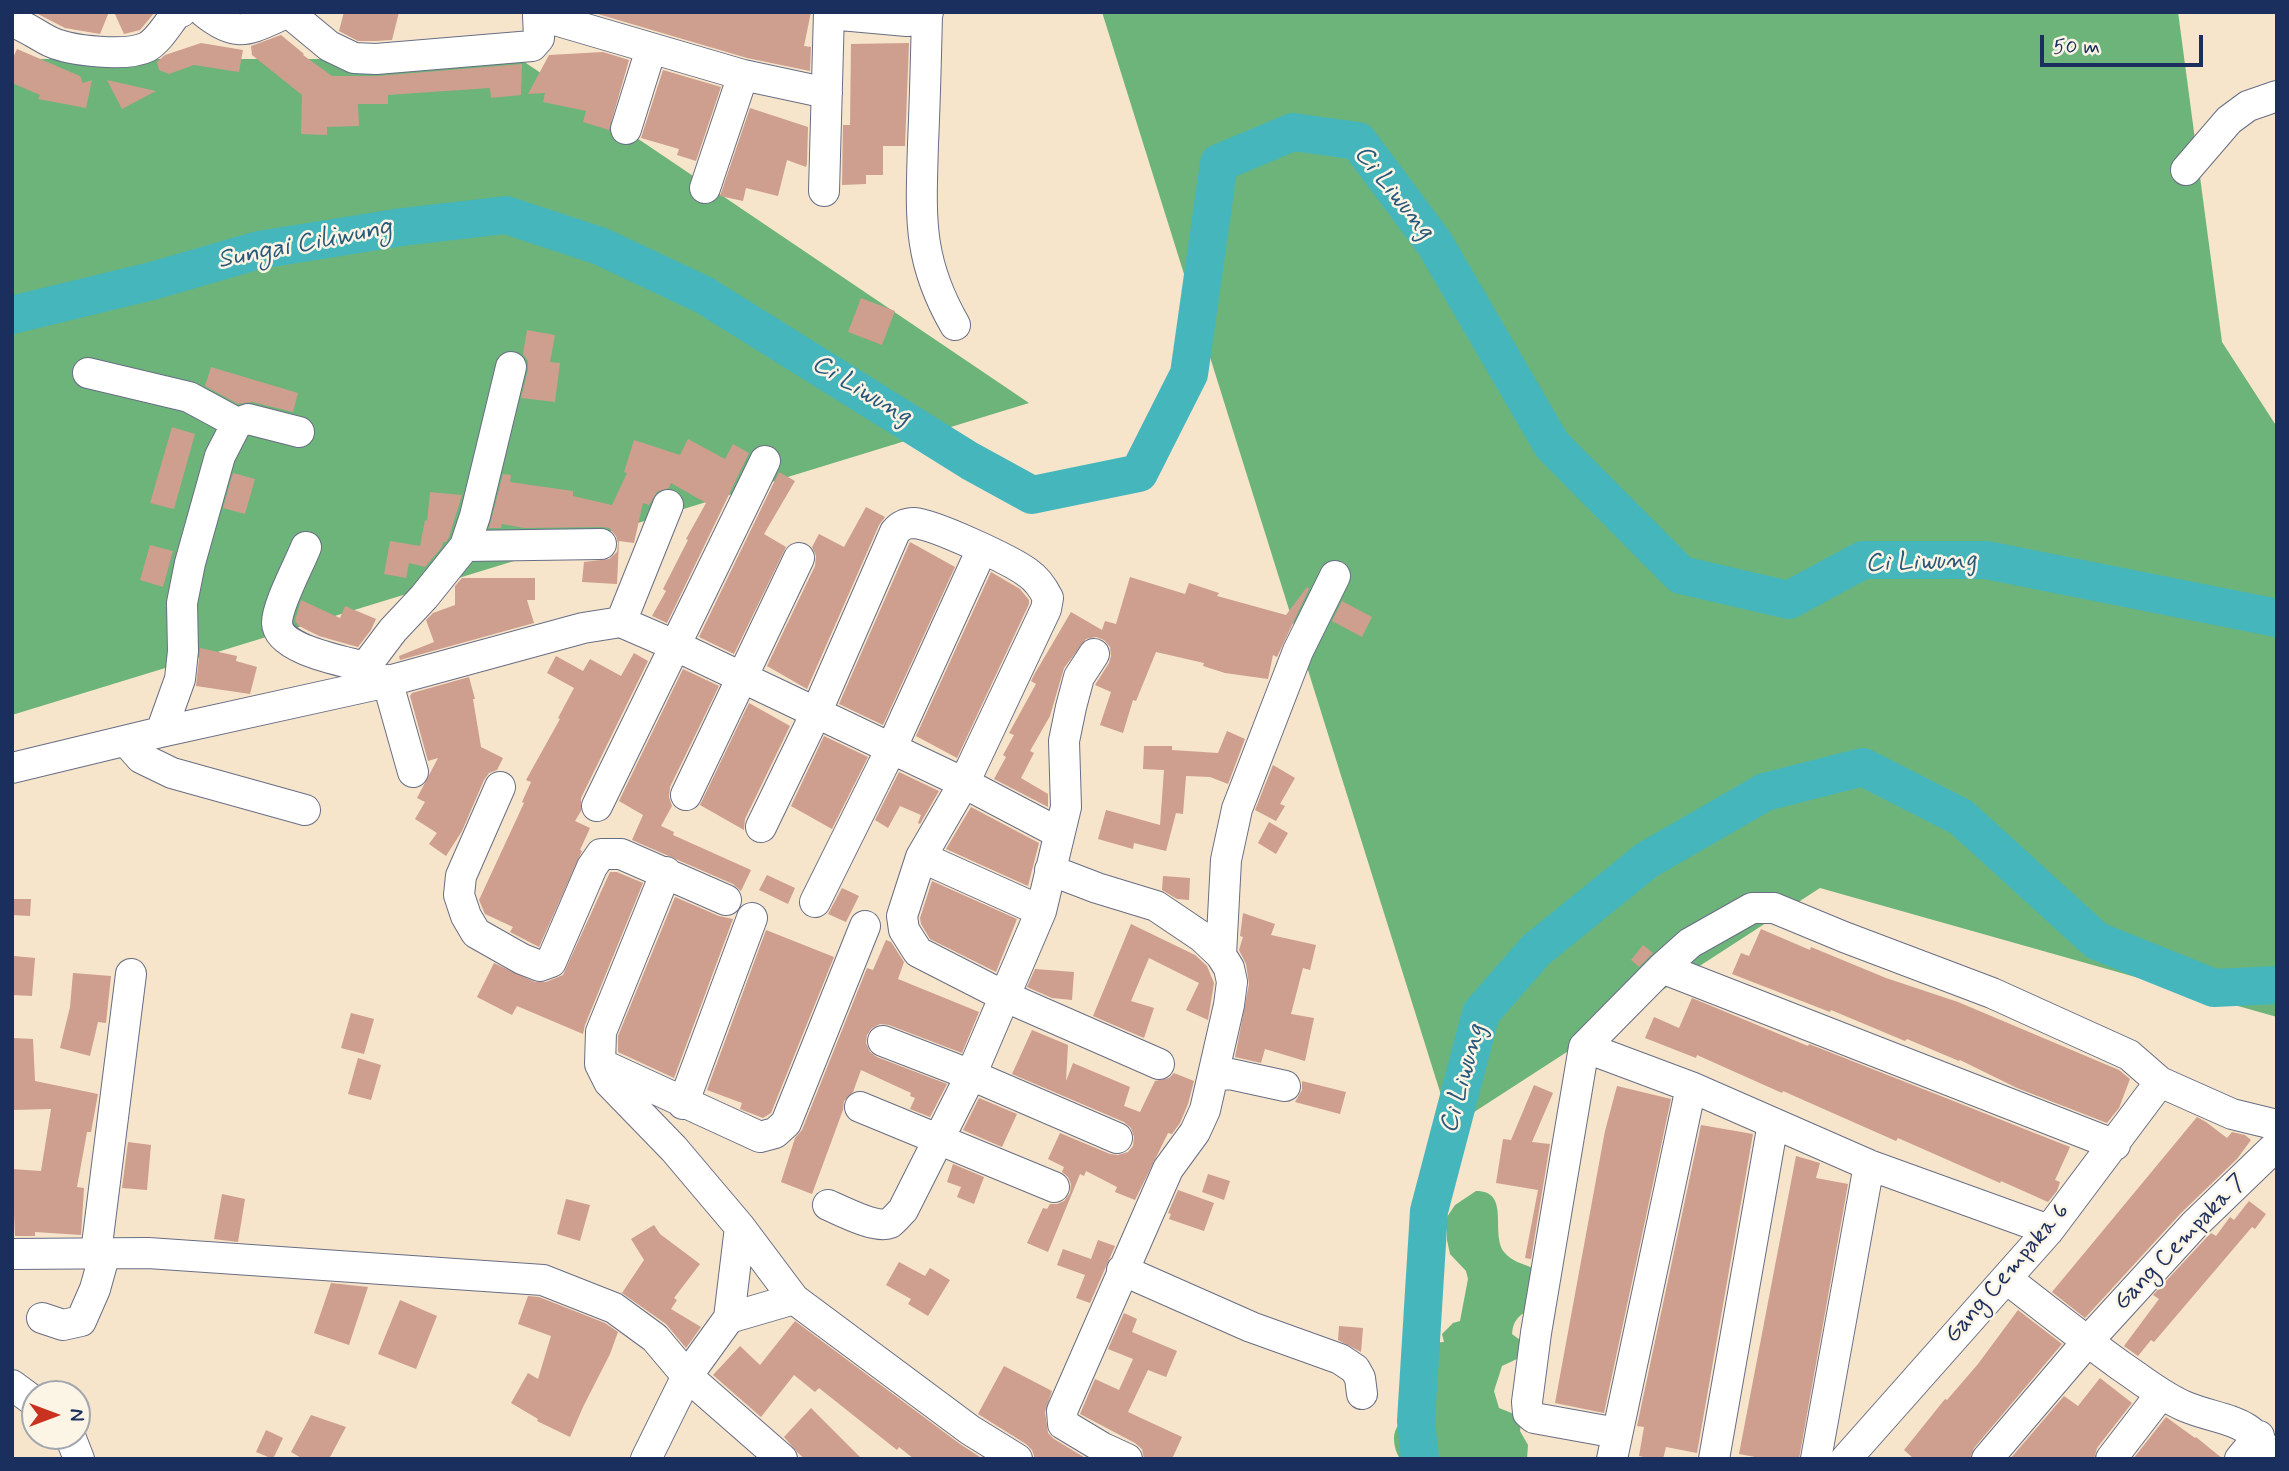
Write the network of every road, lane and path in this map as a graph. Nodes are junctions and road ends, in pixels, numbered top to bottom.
1 (181, 12) edge
2 (204, 12) edge
3 (288, 12) edge
4 (829, 13) edge
5 (927, 13) edge
6 (538, 14) edge
7 (12, 22) edge
8 (651, 48) junction
9 (743, 75) junction
10 (827, 93) junction
11 (2277, 96) edge
12 (626, 129) dead end
13 (2186, 170) dead end
14 (705, 188) dead end
15 (824, 191) dead end
16 (955, 325) dead end
17 (512, 367) dead end
18 (88, 373) dead end
19 (237, 423) junction
20 (299, 432) dead end
21 (765, 461) dead end
22 (668, 505) dead end
23 (601, 544) dead end
24 (465, 546) junction
25 (306, 547) dead end
26 (982, 549) junction
27 (799, 558) dead end
28 (1335, 576) dead end
29 (621, 622) junction
30 (674, 645) junction
31 (1094, 653) dead end
32 (375, 677) junction
33 (743, 678) junction
34 (816, 713) junction
35 (161, 732) junction
36 (126, 741) junction
37 (891, 749) junction
38 (12, 768) edge
39 (413, 772) dead end
40 (964, 783) junction
41 (500, 787) dead end
42 (685, 795) dead end
43 (597, 806) dead end
44 (304, 810) dead end
45 (761, 827) dead end
46 (1059, 833) junction
47 (921, 857) junction
48 (1050, 870) junction
49 (666, 872) junction
50 (726, 900) dead end
51 (815, 902) dead end
52 (1041, 911) junction
53 (752, 918) dead end
54 (865, 926) dead end
55 (1221, 955) junction
56 (1662, 968) junction
57 (131, 974) dead end
58 (1006, 997) junction
59 (883, 1041) dead end
60 (1584, 1047) junction
61 (600, 1064) junction
62 (1159, 1064) dead end
63 (971, 1075) junction
64 (1213, 1076) junction
65 (2160, 1082) junction
66 (1285, 1086) dead end
67 (1690, 1087) junction
68 (683, 1104) junction
69 (860, 1107) dead end
70 (1773, 1123) junction
71 (2277, 1125) edge
72 (1117, 1138) dead end
73 (940, 1139) junction
74 (2115, 1145) junction
75 (2277, 1145) edge
76 (1869, 1165) junction
77 (1054, 1187) dead end
78 (828, 1205) dead end
79 (740, 1227) junction
80 (2049, 1230) junction
81 (12, 1254) edge
82 (101, 1254) junction
83 (1122, 1270) junction
84 (2007, 1279) junction
85 (794, 1299) junction
86 (42, 1318) dead end
87 (729, 1318) junction
88 (2087, 1342) junction
89 (687, 1376) junction
90 (1362, 1394) dead end
91 (2161, 1394) junction
92 (1614, 1446) edge
93 (2256, 1451) edge
94 (646, 1459) edge
95 (782, 1459) edge
96 (1017, 1459) edge
97 (1127, 1459) edge
98 (1714, 1459) edge
99 (1816, 1459) edge
100 (1846, 1459) edge
101 (1987, 1459) edge
102 (2111, 1459) edge

1 - 7 street
2 - 3 street
3 - 6 street
4 - 5 street
4 - 10 street
5 - 16 street
6 - 8 street
8 - 9 street
8 - 12 street
9 - 10 street
9 - 14 street
10 - 15 street
11 - 13 street
17 - 24 street
18 - 19 street
19 - 20 street
19 - 35 street
21 - 30 street
22 - 29 street
23 - 24 street
24 - 32 street
25 - 32 street
26 - 34 street
26 - 37 street
26 - 40 street
27 - 33 street
28 - 55 street
29 - 30 street
29 - 32 street
30 - 33 street
30 - 43 street
31 - 46 street
32 - 35 street
32 - 39 street
33 - 34 street
33 - 42 street
34 - 37 street
34 - 45 street
35 - 36 street
36 - 38 street
36 - 44 street
37 - 40 street
37 - 51 street
40 - 46 street
40 - 47 street
41 - 49 street
46 - 48 street
47 - 52 street
47 - 58 street
48 - 52 street
48 - 55 street
49 - 50 street
49 - 61 street
52 - 58 street
53 - 68 street
54 - 68 street
55 - 64 street
56 - 60 street
56 - 65 street
56 - 74 street
57 - 82 street
58 - 62 street
58 - 63 street
59 - 63 street
60 - 67 street
60 - 92 street
61 - 68 street
61 - 79 street
63 - 72 street
63 - 73 street
64 - 66 street
64 - 83 street
65 - 71 street
65 - 74 street, Gang Cempaka 6
67 - 70 street
67 - 92 street
69 - 73 street
70 - 76 street
70 - 98 street
73 - 77 street
73 - 78 street
74 - 80 street, Gang Cempaka 6
75 - 88 street, Gang Cempaka 7
76 - 80 street
76 - 99 street
79 - 85 street
79 - 87 street
80 - 84 street, Gang Cempaka 6
81 - 82 street
82 - 86 street
82 - 89 street
83 - 90 street
83 - 97 street
84 - 88 street
84 - 100 street, Gang Cempaka 6
85 - 87 street
85 - 96 street
87 - 89 street
88 - 91 street
88 - 101 street, Gang Cempaka 7
89 - 94 street
89 - 95 street
91 - 93 street
91 - 102 street

